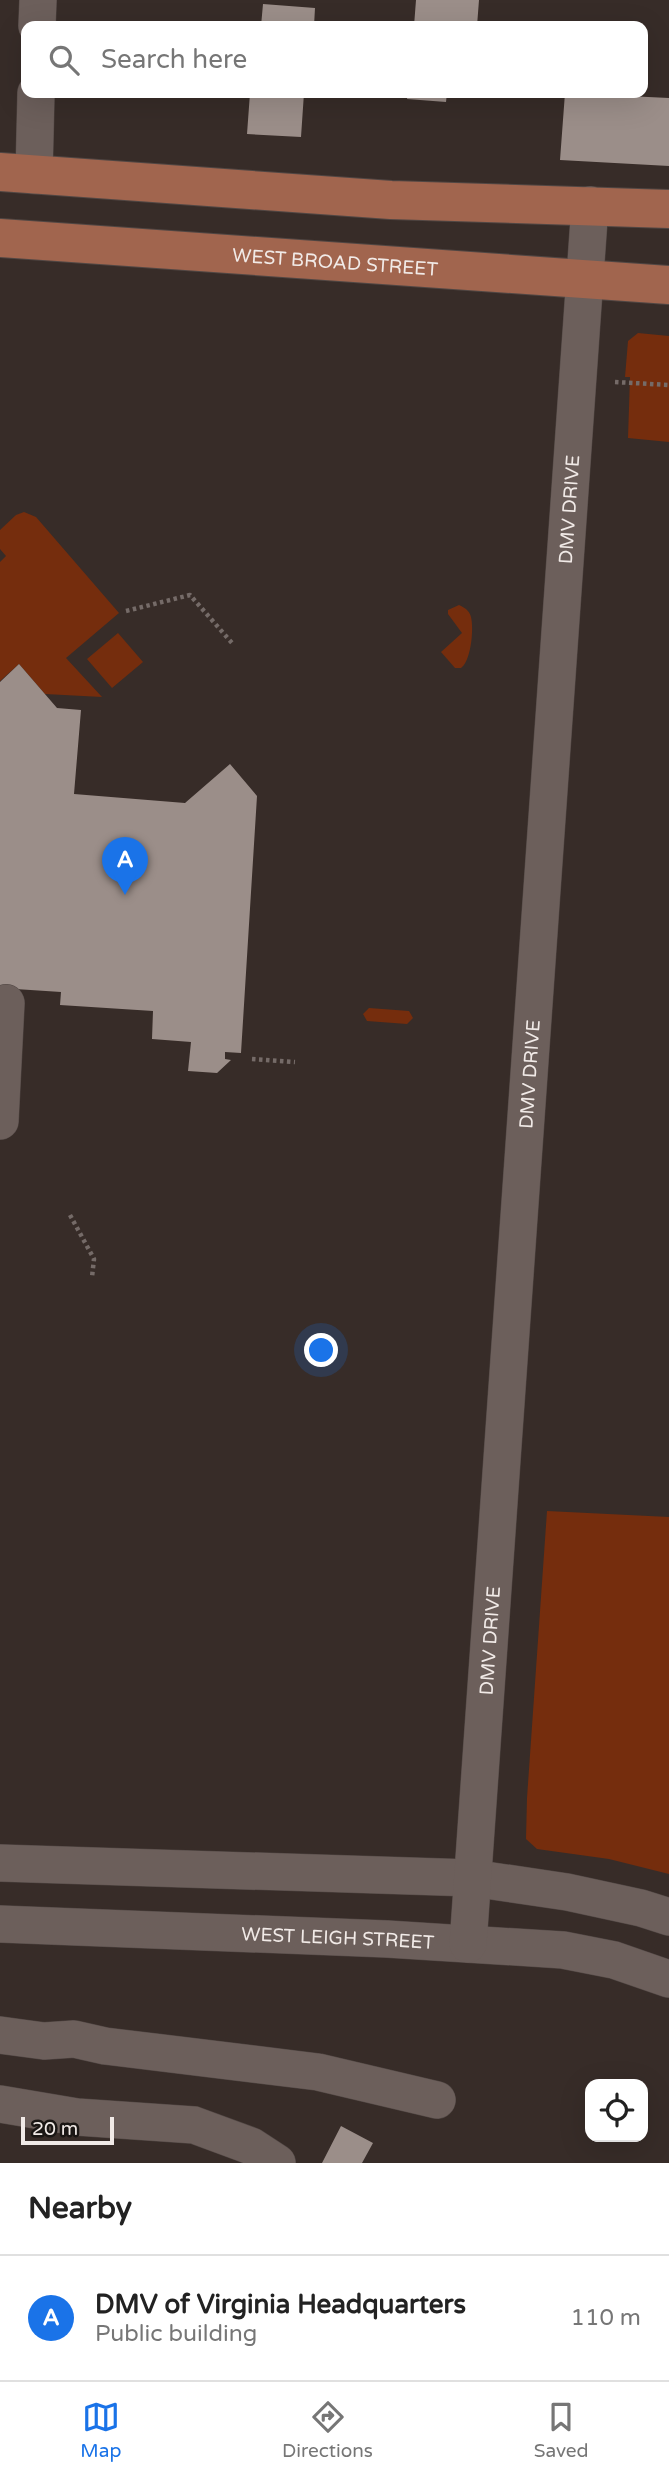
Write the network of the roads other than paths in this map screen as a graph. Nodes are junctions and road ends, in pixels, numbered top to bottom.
1 (38, 0) edge
2 (37, 21) edge
3 (35, 98) edge
4 (17, 173) edge
5 (590, 205) junction
6 (669, 209) edge
7 (0, 239) edge
8 (585, 279) junction
9 (669, 285) edge
10 (6, 1003) dead end
11 (0, 1121) edge
12 (0, 1863) edge
13 (472, 1878) junction
14 (669, 1917) edge
15 (0, 1924) edge
16 (468, 1944) junction
17 (669, 1979) edge
18 (0, 2035) edge
19 (437, 2100) dead end
20 (0, 2104) edge
21 (277, 2163) edge

1 - 2 street
3 - 4 street
4 - 5 main road
5 - 6 main road
5 - 8 street, DMV DRIVE
7 - 8 main road, WEST BROAD STREET
8 - 9 main road, WEST BROAD STREET
8 - 13 street, DMV DRIVE
10 - 11 street
12 - 13 street
13 - 14 street
13 - 16 street, DMV DRIVE
15 - 16 street, WEST LEIGH STREET
16 - 17 street, WEST LEIGH STREET
18 - 19 street
20 - 21 street

